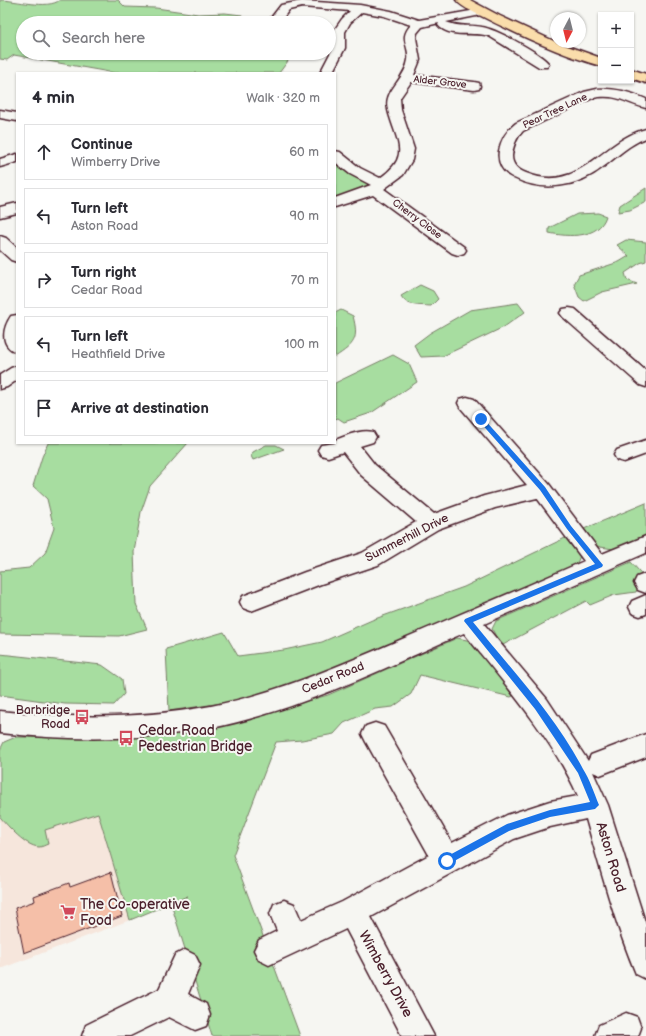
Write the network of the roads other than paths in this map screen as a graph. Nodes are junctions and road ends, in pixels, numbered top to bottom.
1 (462, 0) edge
2 (360, 8) junction
3 (482, 12) junction
4 (278, 16) edge
5 (437, 20) junction
6 (418, 24) junction
7 (336, 54) edge
8 (333, 60) edge
9 (598, 61) edge
10 (543, 64) dead end
11 (327, 72) edge
12 (634, 75) edge
13 (407, 78) junction
14 (646, 79) edge
15 (474, 86) dead end
16 (646, 104) edge
17 (0, 114) edge
18 (16, 117) edge
19 (646, 133) edge
20 (336, 156) edge
21 (16, 158) edge
22 (0, 163) edge
23 (379, 187) junction
24 (336, 203) edge
25 (16, 208) edge
26 (0, 212) edge
27 (0, 240) edge
28 (458, 250) dead end
29 (16, 256) edge
30 (569, 313) dead end
31 (16, 323) edge
32 (16, 345) edge
33 (16, 373) edge
34 (646, 381) edge
35 (0, 383) edge
36 (467, 404) dead end
37 (366, 437) dead end
38 (347, 443) junction
39 (646, 447) edge
40 (328, 450) dead end
41 (624, 455) dead end
42 (542, 489) junction
43 (431, 523) junction
44 (646, 544) edge
45 (599, 565) junction
46 (251, 602) dead end
47 (468, 621) junction
48 (0, 722) edge
49 (375, 734) dead end
50 (646, 744) edge
51 (600, 763) dead end
52 (595, 805) junction
53 (447, 861) junction
54 (352, 912) junction
55 (640, 929) edge
56 (269, 950) dead end
57 (185, 964) dead end
58 (646, 964) edge
59 (98, 1036) edge
60 (419, 1036) edge

1 - 3 main road
2 - 4 street
2 - 6 street
2 - 7 street
3 - 5 street
3 - 9 main road
5 - 6 street
5 - 10 street
6 - 13 street
8 - 11 street
12 - 14 main road
13 - 15 street, Alder Grove
13 - 23 street
16 - 19 street, Pear Tree Lane
17 - 18 street
20 - 23 street, Cherry Close
21 - 22 street
23 - 24 street
23 - 28 street, Cherry Close
25 - 26 street
27 - 29 street
30 - 34 street
31 - 32 street
33 - 35 street
36 - 42 street
37 - 38 street
38 - 40 street
38 - 43 street
39 - 41 street
42 - 43 street, Summerhill Drive
42 - 45 street
43 - 46 street, Summerhill Drive
44 - 45 street, Cedar Road
45 - 47 street, Cedar Road
47 - 48 street, Cedar Road
47 - 52 street, Aston Road
49 - 53 street
50 - 51 street
52 - 53 street
52 - 55 street, Aston Road
53 - 54 street
54 - 56 street
54 - 60 street, Wimberry Drive
55 - 58 street, Aston Road
57 - 59 street

